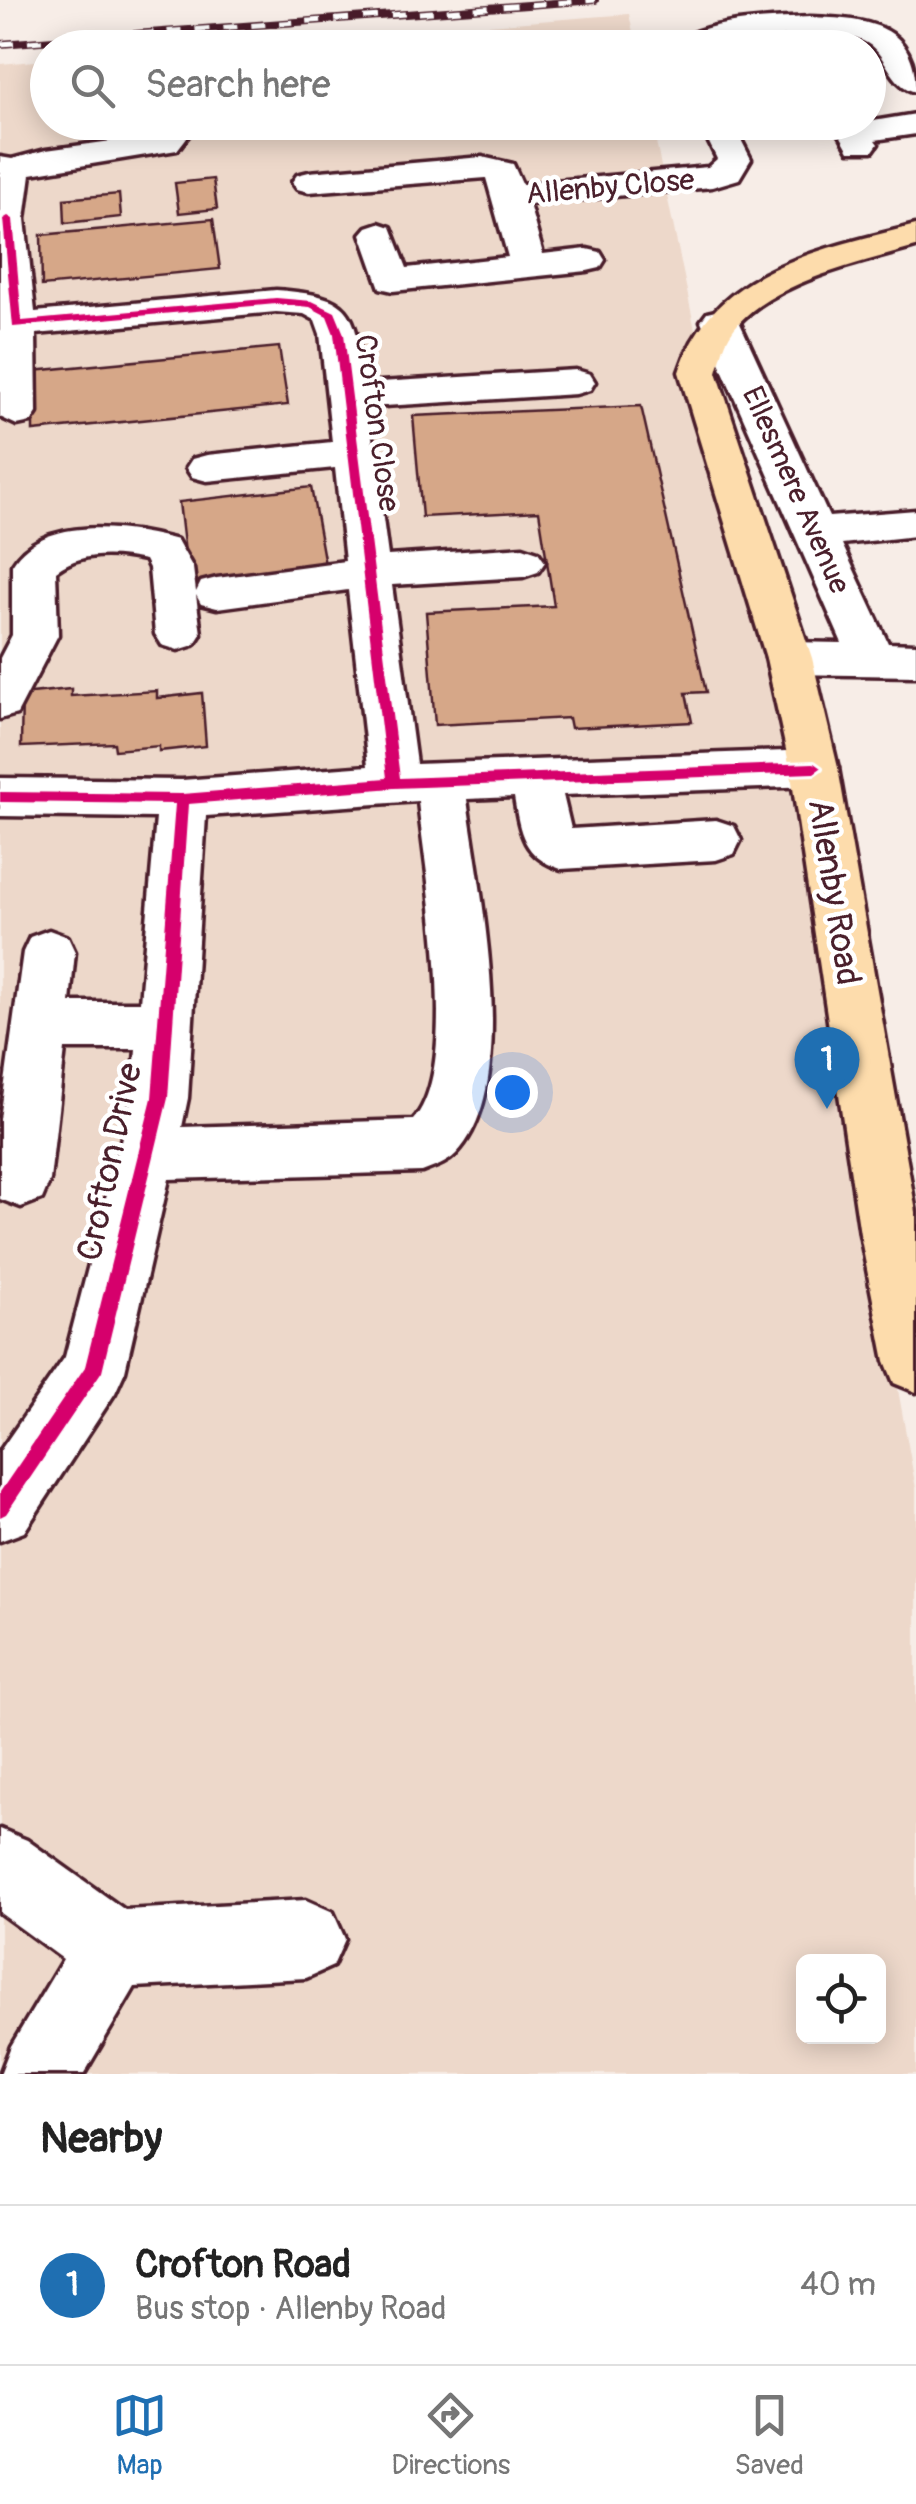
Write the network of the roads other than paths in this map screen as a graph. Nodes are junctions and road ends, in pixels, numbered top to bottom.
1 (896, 21) dead end
2 (846, 26) junction
3 (795, 30) edge
4 (858, 30) edge
5 (886, 46) edge
6 (911, 75) edge
7 (916, 124) edge
8 (886, 128) edge
9 (168, 140) edge
10 (724, 140) edge
11 (6, 168) edge
12 (309, 182) dead end
13 (509, 196) junction
14 (379, 234) dead end
15 (916, 236) edge
16 (587, 260) dead end
17 (528, 266) junction
18 (720, 321) junction
19 (17, 324) junction
20 (576, 382) dead end
21 (348, 396) junction
22 (16, 414) dead end
23 (356, 452) junction
24 (207, 468) dead end
25 (913, 527) edge
26 (817, 537) junction
27 (21, 558) edge
28 (523, 562) dead end
29 (370, 572) junction
30 (218, 593) dead end
31 (178, 634) dead end
32 (789, 658) junction
33 (894, 660) edge
34 (0, 702) edge
35 (814, 768) junction
36 (534, 778) junction
37 (417, 782) junction
38 (0, 796) edge
39 (182, 799) junction
40 (716, 840) dead end
41 (49, 952) dead end
42 (166, 1024) junction
43 (40, 1026) junction
44 (146, 1154) junction
45 (21, 1180) dead end
46 (916, 1361) edge
47 (0, 1508) edge
48 (0, 1867) edge
49 (306, 1939) dead end
50 (114, 1950) junction
51 (40, 2074) edge

1 - 2 street
2 - 3 street
2 - 4 street
5 - 6 street
7 - 8 street
9 - 11 street
10 - 13 street, Allenby Close
11 - 19 street
12 - 13 street
13 - 17 street, Allenby Close
14 - 17 street
15 - 18 main road
16 - 17 street
18 - 26 street, Ellesmere Avenue
18 - 32 main road, Allenby Road
19 - 21 street, Crofton Close
19 - 22 street
20 - 21 street
21 - 23 street, Crofton Close
23 - 24 street
23 - 29 street, Crofton Close
25 - 26 street
26 - 33 street, Ellesmere Avenue
27 - 31 street
27 - 34 street
28 - 29 street
29 - 30 street
29 - 37 street, Crofton Close
32 - 33 street
32 - 35 main road, Allenby Road
35 - 36 street
35 - 46 main road, Allenby Road
36 - 37 street
36 - 40 street
37 - 39 street
37 - 44 street, Crofton Close
38 - 39 street
39 - 42 street, Crofton Drive
41 - 43 street
42 - 43 street
42 - 44 street, Crofton Drive
43 - 45 street
44 - 47 street, Crofton Drive
48 - 50 street
49 - 50 street
50 - 51 street

